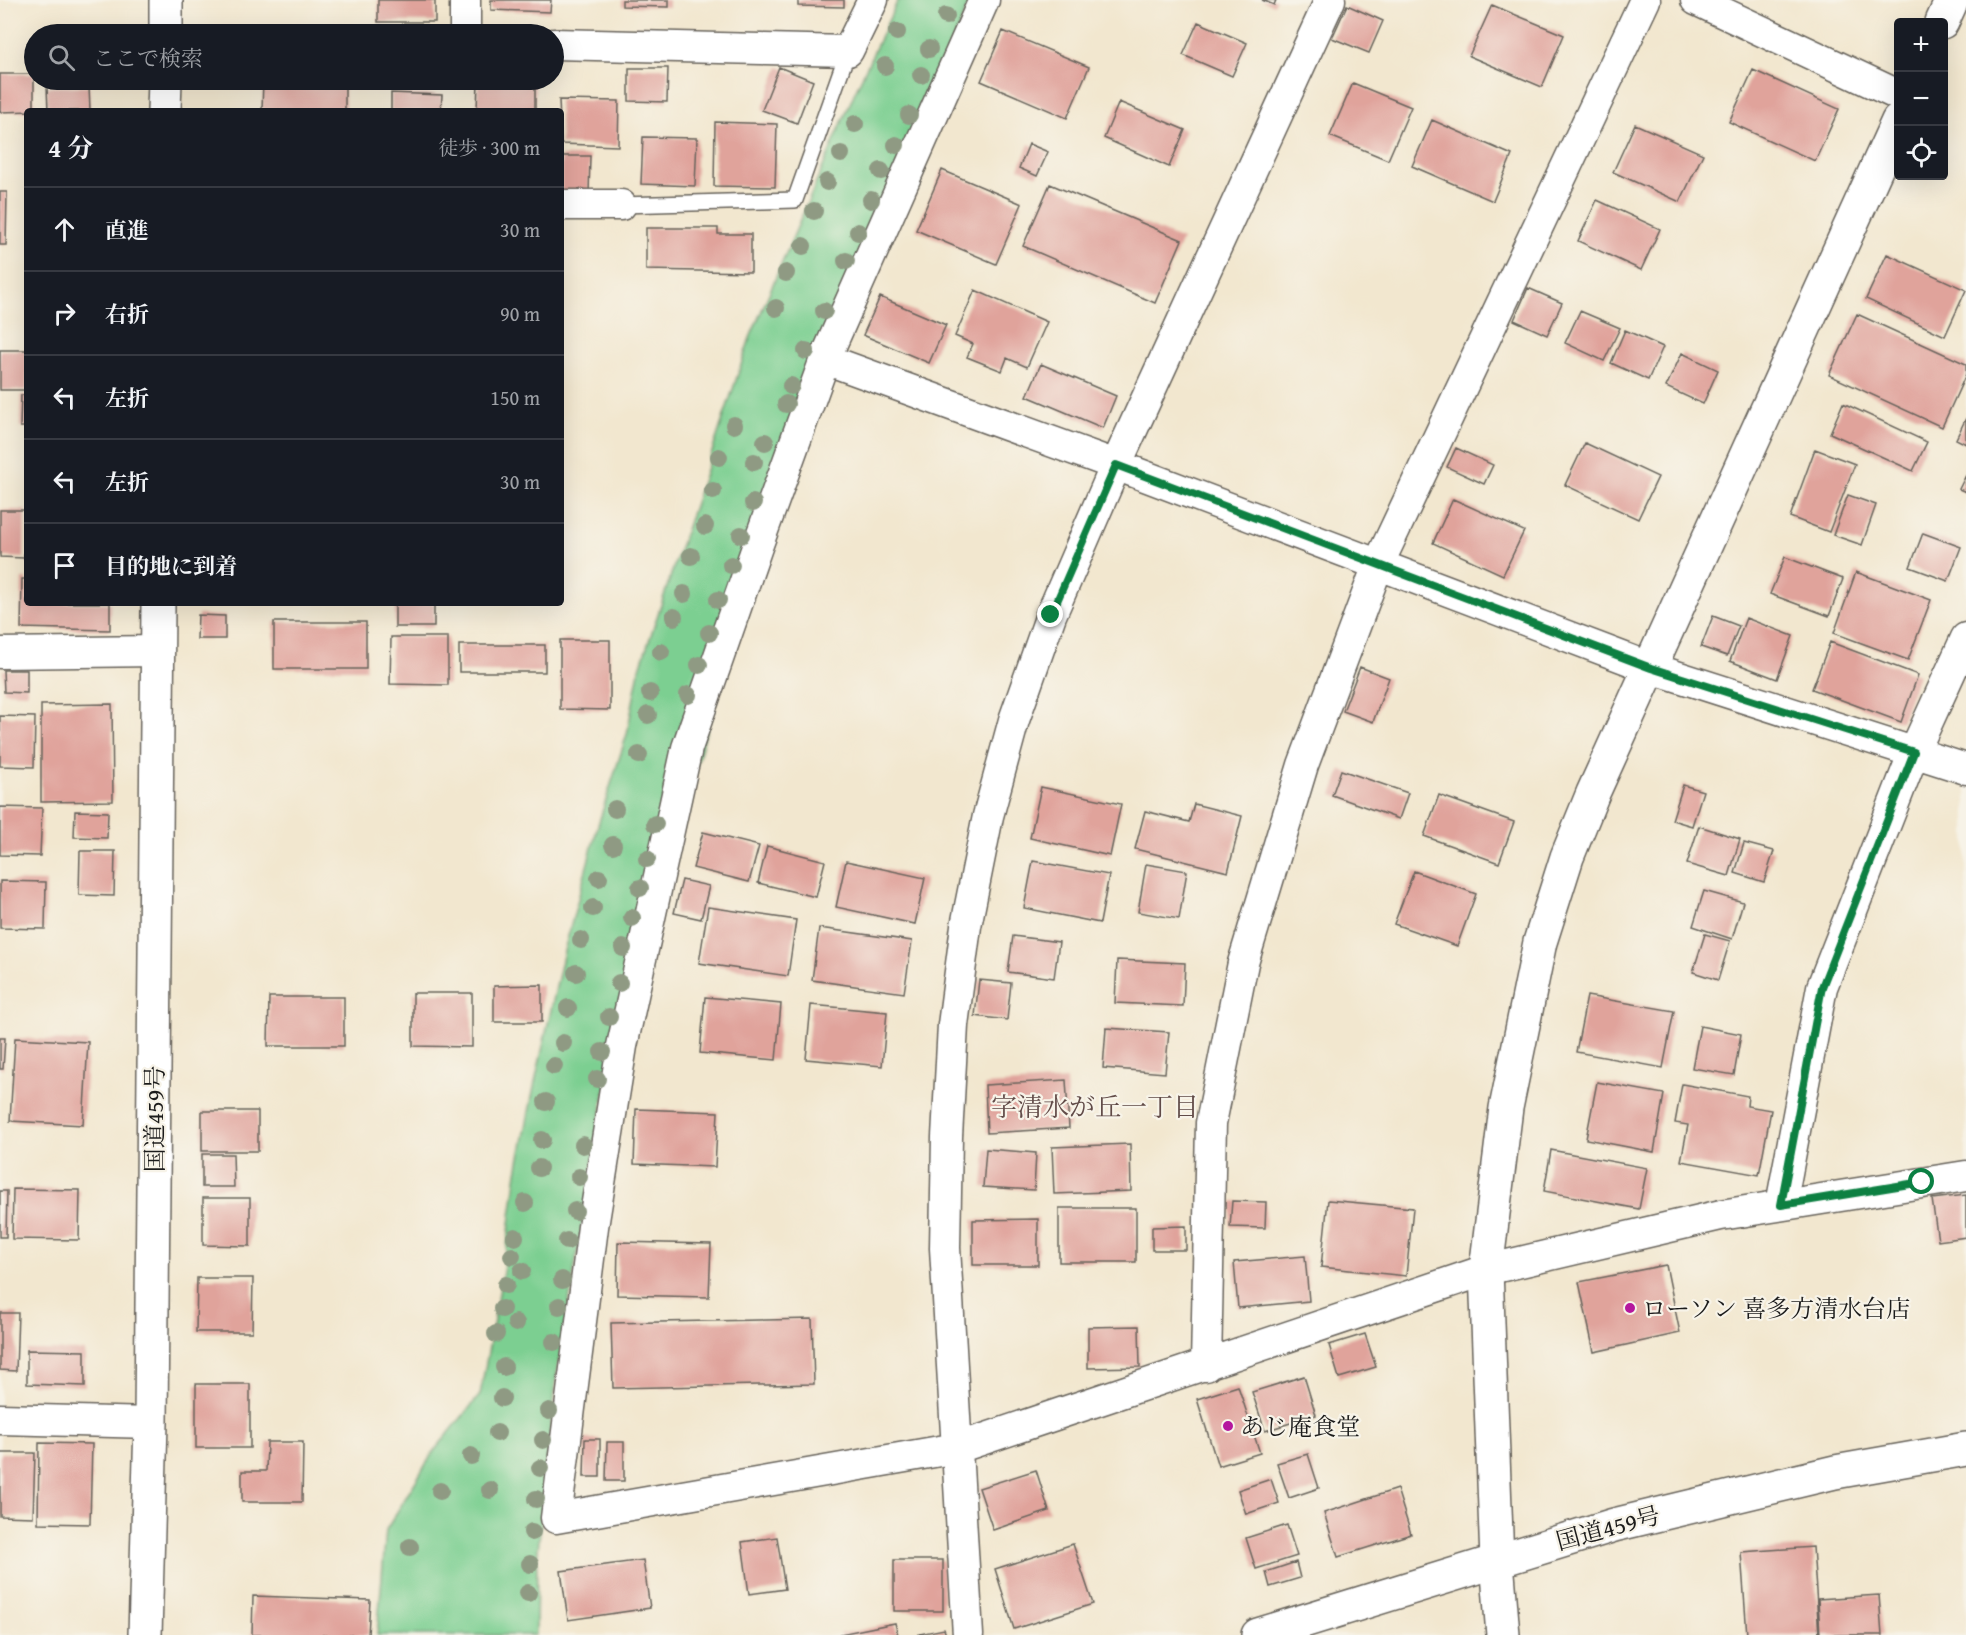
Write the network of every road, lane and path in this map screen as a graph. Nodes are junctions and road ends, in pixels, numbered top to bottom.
1 (166, 0) edge
2 (465, 0) edge
3 (873, 0) edge
4 (984, 0) edge
5 (1330, 0) edge
6 (1645, 0) edge
7 (1696, 0) edge
8 (1952, 0) edge
9 (1944, 18) edge
10 (166, 24) edge
11 (465, 24) edge
12 (564, 44) edge
13 (848, 51) junction
14 (165, 90) edge
15 (1894, 93) edge
16 (164, 108) edge
17 (1897, 126) edge
18 (621, 205) joint
19 (564, 206) edge
20 (825, 359) junction
21 (1116, 465) junction
22 (1378, 565) junction
23 (159, 606) edge
24 (1966, 638) edge
25 (158, 651) junction
26 (0, 653) edge
27 (1651, 668) junction
28 (1914, 752) junction
29 (1966, 769) edge
30 (1966, 1176) edge
31 (1781, 1205) junction
32 (1486, 1270) junction
33 (1206, 1365) junction
34 (0, 1419) edge
35 (152, 1423) junction
36 (957, 1448) junction
37 (1966, 1449) edge
38 (1497, 1561) junction
39 (145, 1635) edge
40 (968, 1635) edge
41 (1258, 1635) edge
42 (1503, 1635) edge

1 - 10 main road
2 - 11 street
3 - 13 street
4 - 20 street
5 - 21 street
6 - 22 street
7 - 15 street
8 - 9 main road
12 - 13 street
13 - 18 lane
14 - 16 main road
17 - 27 main road
18 - 19 street
20 - 21 street
20 - 36 street
21 - 22 street
21 - 36 street
22 - 27 street
22 - 33 street
23 - 25 main road, 国道459号
24 - 28 street
25 - 26 street
25 - 35 main road, 国道459号
27 - 28 street
27 - 32 main road
28 - 29 street
28 - 31 street
30 - 31 street
31 - 32 street
32 - 33 street
32 - 38 main road
33 - 36 street
34 - 35 street
35 - 39 main road, 国道459号
36 - 40 street
37 - 38 main road, 国道459号
38 - 41 main road, 国道459号
38 - 42 main road

